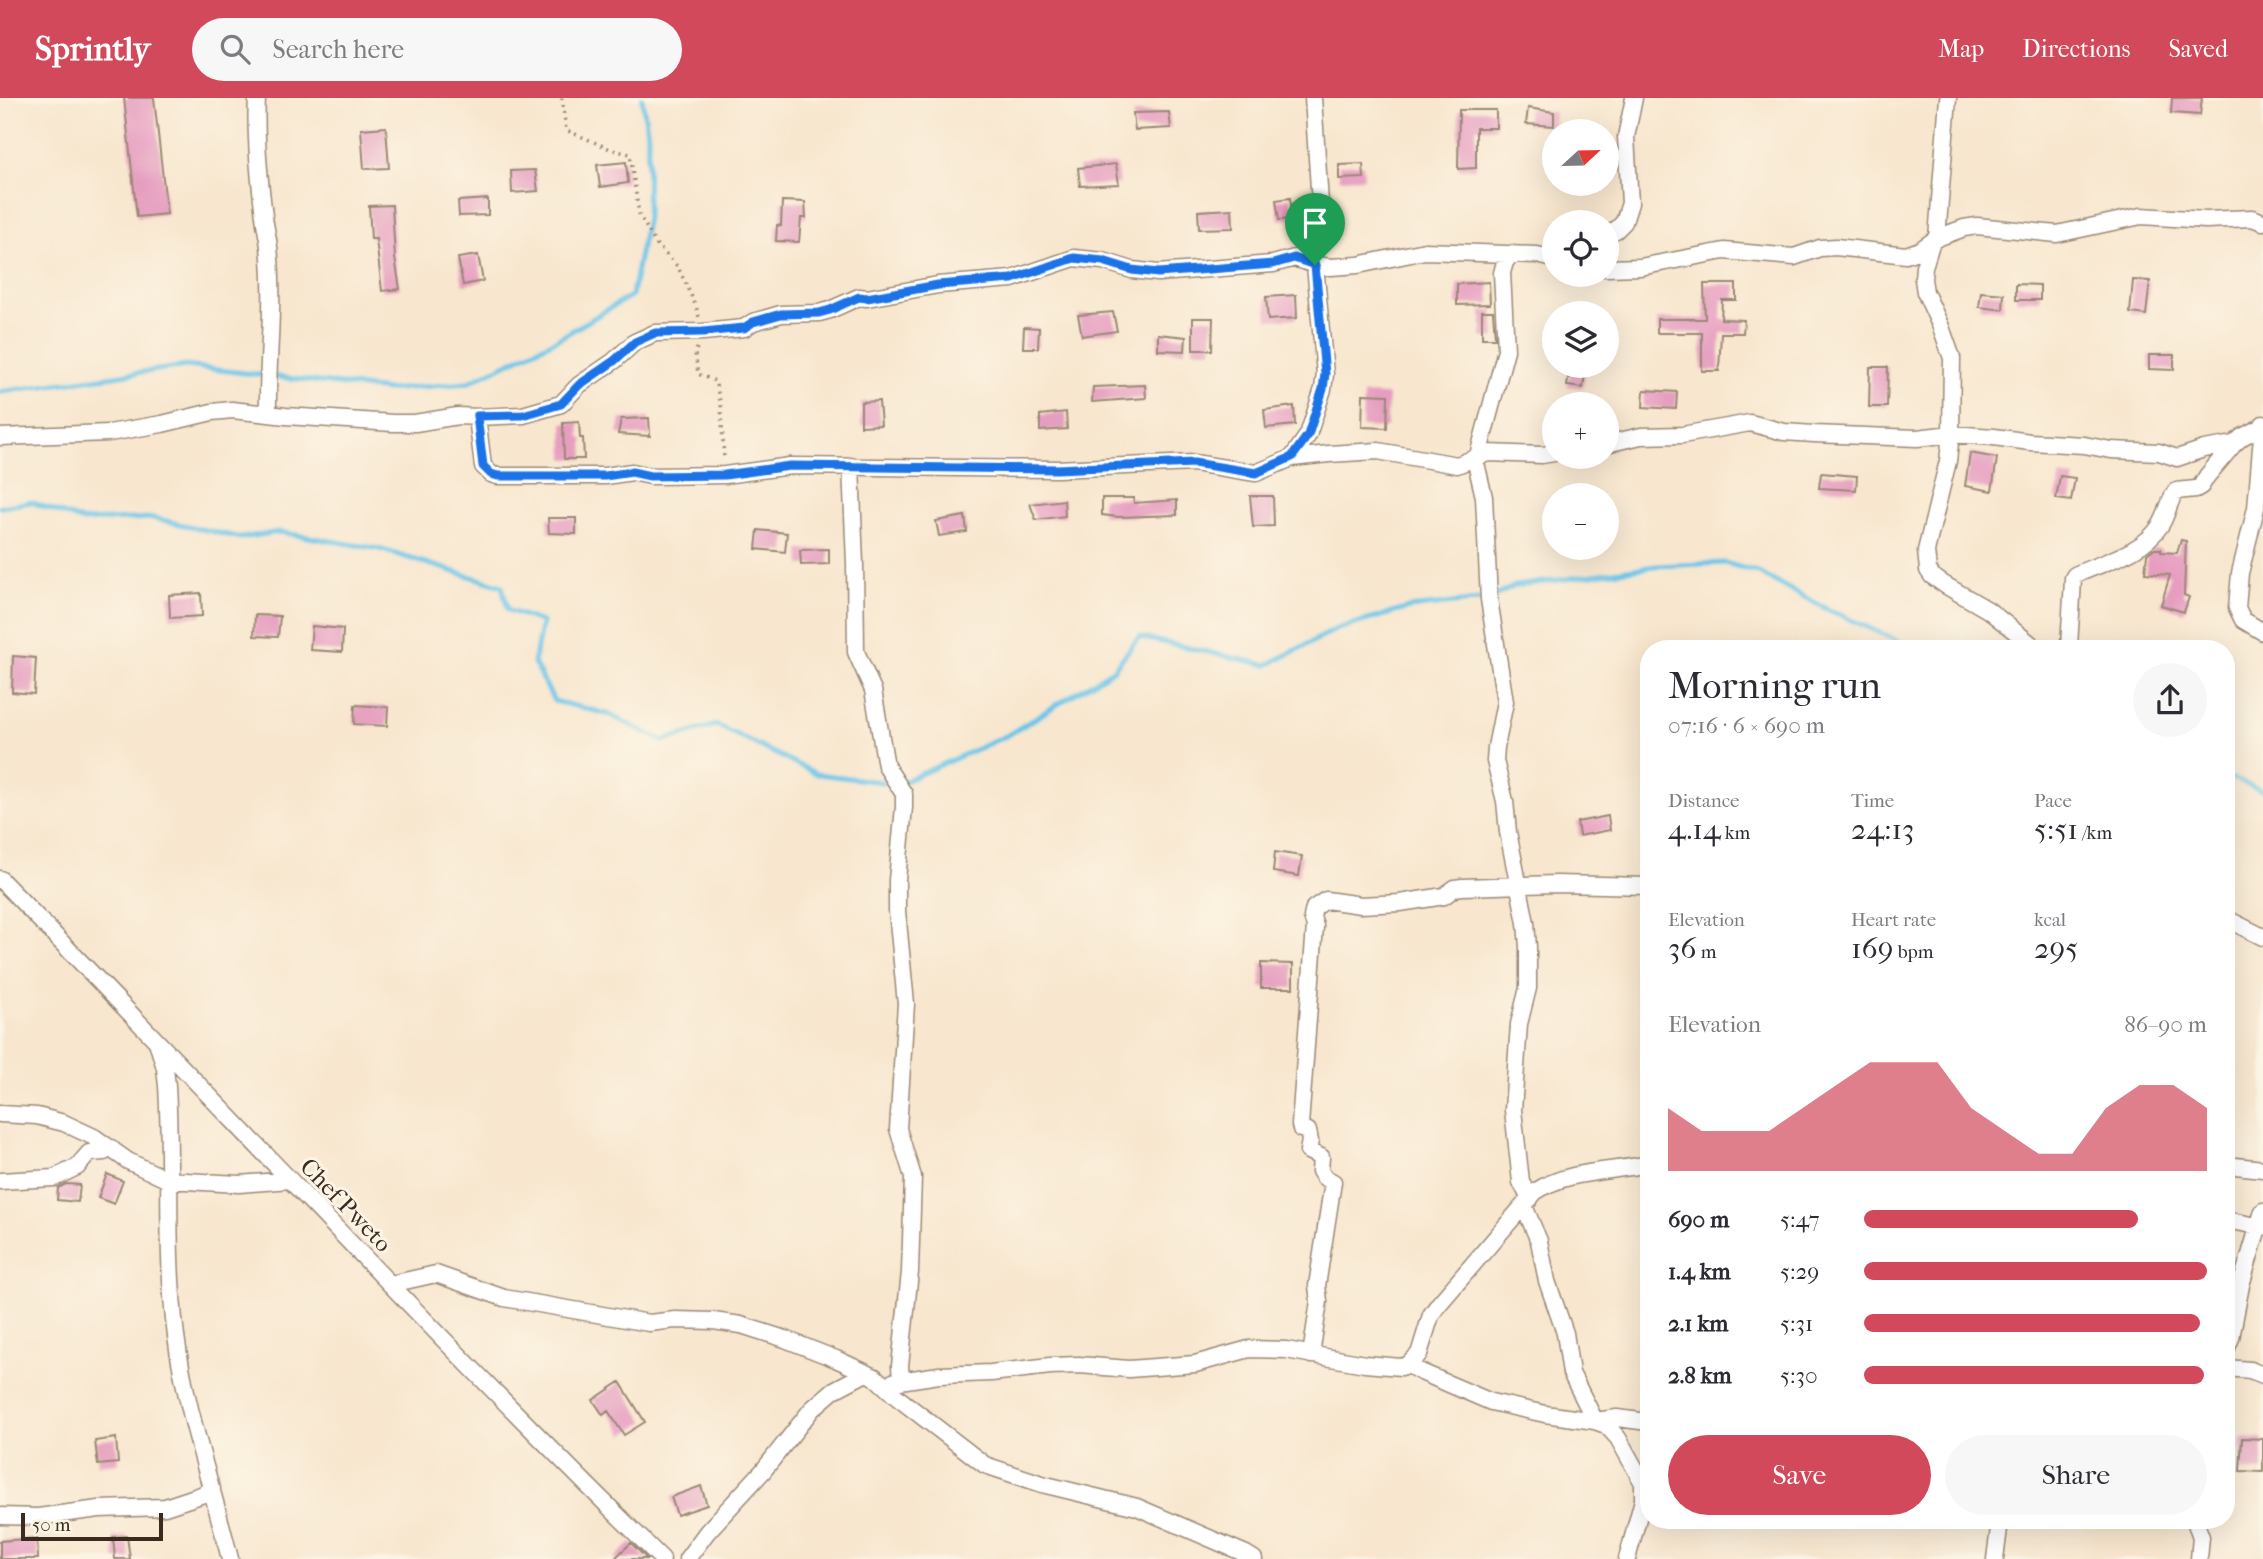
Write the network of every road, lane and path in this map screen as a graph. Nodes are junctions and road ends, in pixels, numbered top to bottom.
1 (257, 98) edge
2 (562, 98) edge
3 (1313, 98) edge
4 (1634, 98) edge
5 (1948, 98) edge
6 (2259, 219) edge
7 (1619, 227) edge
8 (1934, 241) junction
9 (1542, 253) edge
10 (1537, 255) junction
11 (1906, 255) junction
12 (1510, 256) junction
13 (1542, 256) edge
14 (1315, 265) junction
15 (1619, 268) edge
16 (1923, 279) junction
17 (703, 332) junction
18 (268, 414) junction
19 (477, 416) junction
20 (2263, 425) edge
21 (1951, 434) junction
22 (0, 437) edge
23 (1619, 441) edge
24 (2234, 444) junction
25 (1542, 455) edge
26 (1476, 456) junction
27 (1292, 457) junction
28 (851, 466) junction
29 (725, 475) junction
30 (2263, 632) edge
31 (2026, 640) edge
32 (2068, 640) edge
33 (0, 879) edge
34 (1518, 886) junction
35 (1640, 886) edge
36 (2235, 923) edge
37 (2263, 937) edge
38 (156, 1040) junction
39 (0, 1114) edge
40 (111, 1149) junction
41 (1640, 1165) edge
42 (2235, 1166) edge
43 (2263, 1168) edge
44 (168, 1180) junction
45 (290, 1180) junction
46 (0, 1181) edge
47 (1527, 1202) junction
48 (2235, 1220) edge
49 (2262, 1221) edge
50 (391, 1284) junction
51 (2235, 1317) edge
52 (1311, 1354) junction
53 (1408, 1365) junction
54 (2235, 1369) edge
55 (866, 1373) junction
56 (2263, 1375) edge
57 (901, 1380) junction
58 (884, 1384) junction
59 (1595, 1421) junction
60 (1640, 1421) edge
61 (1640, 1478) edge
62 (212, 1489) junction
63 (1640, 1511) edge
64 (0, 1516) edge
65 (1999, 1529) edge
66 (2198, 1529) edge
67 (230, 1559) edge
68 (663, 1559) edge
69 (687, 1559) edge
70 (1254, 1559) edge
71 (1627, 1559) edge
72 (1995, 1559) edge
73 (2199, 1559) edge

1 - 18 street
2 - 17 path
3 - 14 street
4 - 7 street
5 - 8 street
6 - 8 street
8 - 11 street
8 - 16 street
9 - 10 street
10 - 12 street
10 - 13 street
11 - 15 street
11 - 16 street
12 - 14 street
12 - 26 street
14 - 17 street
14 - 27 street
16 - 21 street
17 - 19 street
17 - 29 path
18 - 19 street
18 - 22 street
19 - 29 street
20 - 24 street
20 - 30 street
21 - 23 street
21 - 24 street
21 - 31 street
24 - 32 street
25 - 26 street
26 - 27 street
26 - 34 street
27 - 28 street
28 - 29 street
28 - 57 street
33 - 38 street, Chef Pweto
34 - 35 street
34 - 47 street
34 - 52 street
36 - 37 street
38 - 44 street
38 - 45 street, Chef Pweto
39 - 40 street
40 - 44 street
40 - 46 street
41 - 47 street
42 - 43 street
44 - 45 street
44 - 62 street
45 - 50 street, Chef Pweto
47 - 53 street
47 - 59 street
48 - 49 street
49 - 51 street
50 - 55 street
50 - 68 street, Chef Pweto
52 - 53 street
52 - 57 street
53 - 59 street
54 - 56 street
55 - 58 street
55 - 69 street
57 - 58 street
58 - 70 street
59 - 60 street
59 - 61 street
62 - 64 street
62 - 67 street
63 - 71 street
65 - 72 street
66 - 73 street

